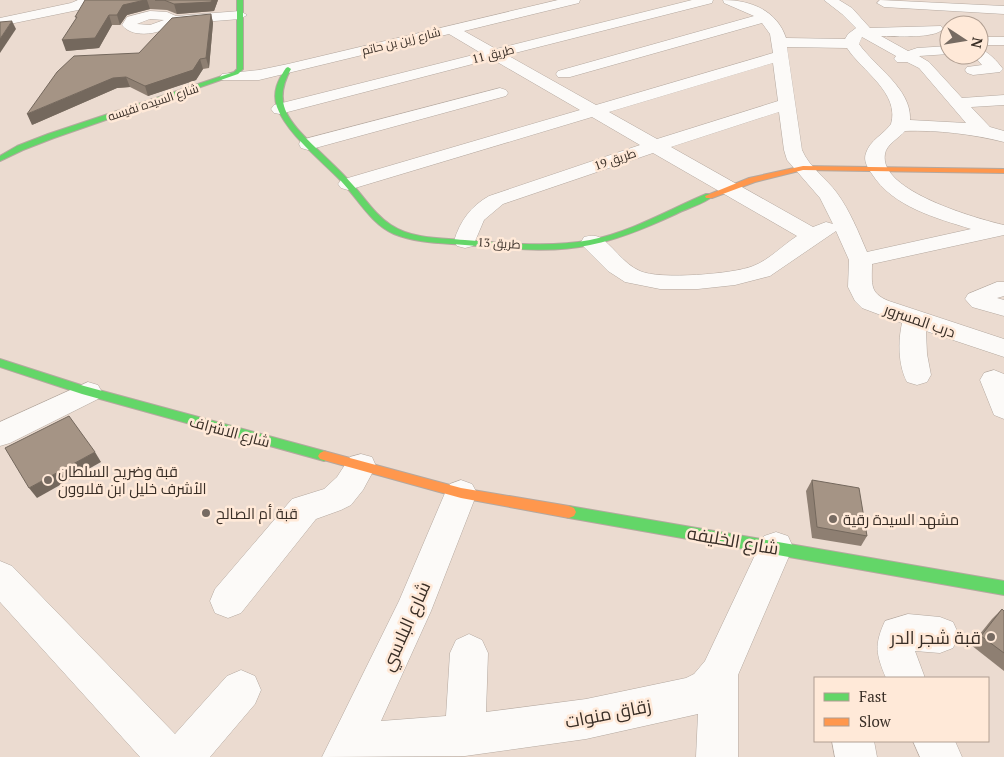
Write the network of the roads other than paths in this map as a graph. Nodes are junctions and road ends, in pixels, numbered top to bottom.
1 (85, 0) edge
2 (154, 0) edge
3 (240, 0) edge
4 (574, 0) edge
5 (707, 0) edge
6 (729, 0) edge
7 (830, 0) edge
8 (988, 0) edge
9 (884, 3) dead end
10 (922, 9) edge
11 (1004, 10) edge
12 (240, 15) junction
13 (766, 17) junction
14 (1004, 20) edge
15 (0, 22) edge
16 (149, 22) junction
17 (450, 29) junction
18 (989, 36) edge
19 (857, 38) junction
20 (989, 42) edge
21 (145, 44) edge
22 (1003, 44) edge
23 (780, 49) junction
24 (989, 49) edge
25 (939, 51) edge
26 (493, 54) junction
27 (908, 57) junction
28 (989, 62) edge
29 (867, 63) junction
30 (288, 69) junction
31 (564, 74) dead end
32 (228, 77) junction
33 (941, 84) junction
34 (500, 93) dead end
35 (1004, 100) edge
36 (958, 102) junction
37 (787, 104) junction
38 (280, 109) junction
39 (594, 111) junction
40 (900, 126) junction
41 (983, 131) junction
42 (1004, 137) edge
43 (308, 144) junction
44 (654, 146) junction
45 (0, 159) edge
46 (803, 168) junction
47 (878, 169) junction
48 (1004, 172) edge
49 (348, 184) junction
50 (729, 188) junction
51 (843, 224) junction
52 (1000, 229) edge
53 (813, 236) junction
54 (465, 241) junction
55 (592, 242) junction
56 (860, 260) junction
57 (915, 319) junction
58 (1004, 348) edge
59 (0, 363) edge
60 (917, 375) dead end
61 (991, 379) edge
62 (88, 392) junction
63 (1004, 408) edge
64 (0, 436) edge
65 (361, 466) junction
66 (461, 493) junction
67 (776, 547) junction
68 (0, 577) edge
69 (1004, 588) edge
70 (228, 601) dead end
71 (940, 635) dead end
72 (469, 653) dead end
73 (720, 675) junction
74 (906, 677) edge
75 (240, 690) dead end
76 (465, 735) junction
77 (853, 742) edge
78 (934, 742) edge
79 (347, 751) edge
80 (168, 757) edge
81 (183, 757) edge
82 (717, 757) edge
83 (856, 757) edge
84 (941, 757) edge

1 - 15 street
2 - 16 street
3 - 12 street
4 - 17 street, شارع زين بن حاتم
5 - 26 street, طريق 11
6 - 13 street
7 - 19 street
8 - 11 street
9 - 10 street
10 - 11 street
10 - 14 street
10 - 19 street
12 - 16 street
12 - 32 street
13 - 23 street, درب المسرور
13 - 31 street
16 - 21 street
17 - 26 street
17 - 30 street, شارع زين بن حاتم
18 - 22 street
19 - 23 street
19 - 27 street
19 - 29 street
20 - 22 street
22 - 24 street
23 - 37 street, درب المسرور
23 - 39 street
25 - 27 street
26 - 38 street, طريق 11
26 - 39 street
27 - 29 street
27 - 33 street
28 - 33 street
29 - 40 street
30 - 32 street, شارع زين بن حاتم
30 - 38 street
32 - 45 street, شارع السيده نفيسه
33 - 36 street
34 - 43 street
35 - 36 street
36 - 41 street
37 - 44 street, طريق 19
37 - 46 street, درب المسرور
38 - 43 street, طريق 13
39 - 44 street
39 - 49 street
40 - 41 street
40 - 47 street
41 - 42 street
43 - 49 street, طريق 13
44 - 50 street
44 - 54 street, طريق 19
46 - 47 street, طريق 13
46 - 50 street, طريق 13
46 - 51 street, درب المسرور
47 - 48 street, طريق 13
47 - 52 street
49 - 54 street, طريق 13
50 - 53 street
50 - 55 street, طريق 13
51 - 53 street
51 - 56 street, درب المسرور
52 - 56 street
53 - 55 street
54 - 55 street, طريق 13
56 - 57 street, درب المسرور
57 - 58 street, درب المسرور
57 - 60 street
59 - 62 street, شارع الاشراف
61 - 63 street
62 - 64 street
62 - 65 street, شارع الاشراف
65 - 66 street, شارع الاشراف
65 - 70 street
66 - 67 street, شارع الخليفه
66 - 79 street, شارع البلاسي
67 - 69 street, شارع الخليفه
67 - 73 street, زقاق منوات
68 - 80 street
71 - 74 street
72 - 76 street
73 - 76 street, زقاق منوات
73 - 82 street
75 - 81 street
76 - 79 street, زقاق منوات
77 - 83 street
78 - 84 street

